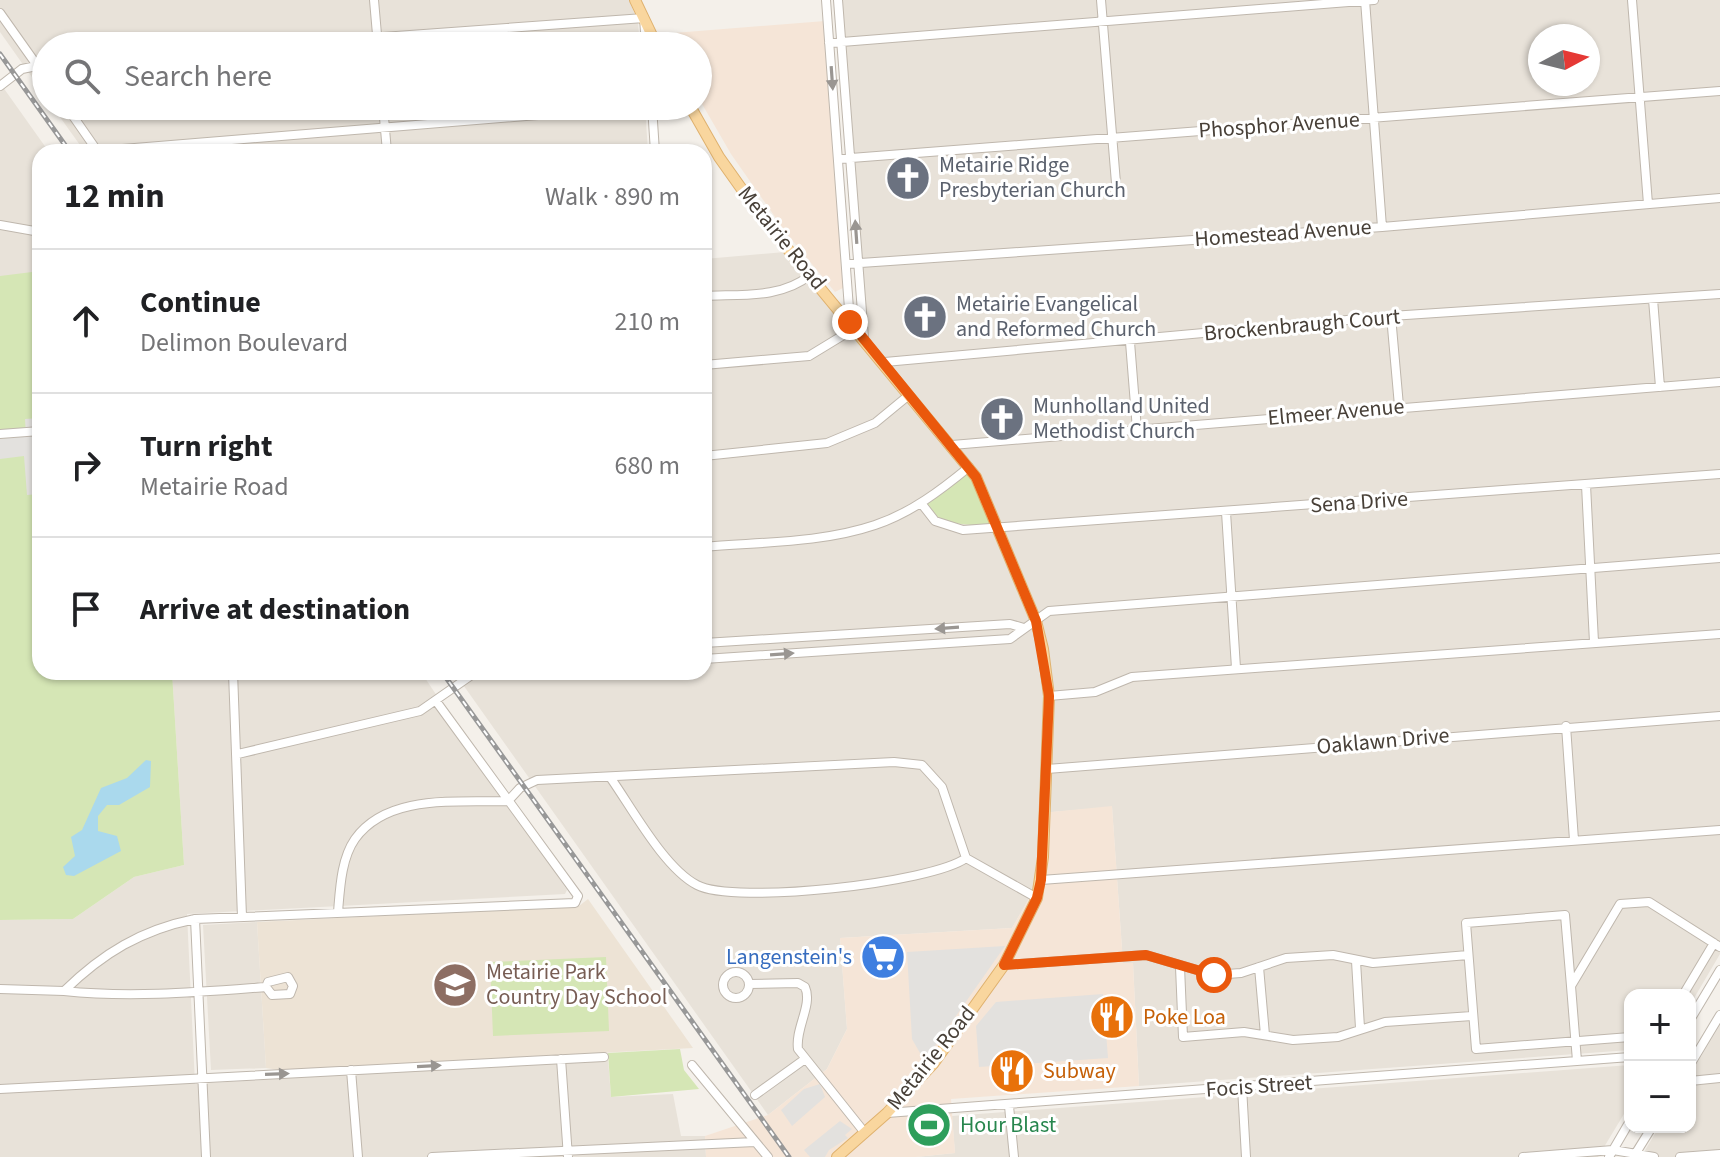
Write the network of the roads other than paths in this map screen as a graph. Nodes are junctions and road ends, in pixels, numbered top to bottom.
1 (374, 0) edge
2 (635, 0) edge
3 (826, 0) edge
4 (838, 0) edge
5 (1101, 0) edge
6 (1365, 0) edge
7 (1374, 0) edge
8 (1632, 0) edge
9 (0, 13) edge
10 (644, 18) junction
11 (1103, 21) junction
12 (376, 32) edge
13 (481, 32) edge
14 (645, 32) edge
15 (650, 32) edge
16 (841, 42) junction
17 (829, 43) junction
18 (32, 52) edge
19 (32, 66) edge
20 (0, 86) edge
21 (1720, 91) edge
22 (1640, 97) junction
23 (1373, 118) junction
24 (76, 120) edge
25 (384, 120) edge
26 (473, 120) edge
27 (651, 120) edge
28 (698, 120) edge
29 (385, 127) junction
30 (1112, 138) junction
31 (92, 144) edge
32 (190, 144) edge
33 (386, 144) edge
34 (654, 144) edge
35 (712, 144) edge
36 (712, 145) edge
37 (850, 158) junction
38 (838, 159) junction
39 (1116, 183) dead end
40 (1720, 198) edge
41 (1648, 204) junction
42 (0, 225) edge
43 (1382, 227) junction
44 (32, 231) edge
45 (858, 261) junction
46 (846, 264) junction
47 (810, 275) junction
48 (1720, 294) edge
49 (712, 295) edge
50 (1653, 299) junction
51 (1391, 316) junction
52 (853, 325) junction
53 (864, 338) junction
54 (1130, 342) junction
55 (885, 362) junction
56 (712, 364) edge
57 (1720, 382) edge
58 (1660, 387) junction
59 (909, 395) junction
60 (1399, 406) junction
61 (1137, 430) junction
62 (32, 432) edge
63 (0, 434) edge
64 (952, 445) junction
65 (712, 455) edge
66 (969, 467) junction
67 (1720, 474) edge
68 (1586, 485) junction
69 (921, 503) junction
70 (1226, 512) junction
71 (998, 528) junction
72 (712, 546) edge
73 (1720, 558) edge
74 (1590, 568) junction
75 (1232, 597) junction
76 (1036, 621) junction
77 (1024, 628) junction
78 (1720, 634) edge
79 (1594, 642) junction
80 (712, 643) edge
81 (712, 658) edge
82 (1236, 668) junction
83 (233, 680) edge
84 (464, 680) edge
85 (1049, 696) junction
86 (436, 701) junction
87 (1720, 716) edge
88 (1566, 726) junction
89 (238, 754) junction
90 (1047, 769) junction
91 (610, 777) junction
92 (508, 801) junction
93 (1720, 830) edge
94 (1574, 840) junction
95 (966, 858) junction
96 (1041, 880) junction
97 (1037, 898) junction
98 (338, 912) junction
99 (242, 917) junction
100 (195, 919) junction
101 (1717, 945) edge
102 (1468, 955) junction
103 (1356, 961) junction
104 (1004, 965) junction
105 (1180, 967) junction
106 (1259, 967) junction
107 (1720, 970) edge
108 (749, 984) dead end
109 (1571, 986) junction
110 (266, 987) dead end
111 (0, 989) edge
112 (1687, 989) edge
113 (64, 991) junction
114 (198, 991) junction
115 (1696, 1010) edge
116 (1720, 1015) edge
117 (1472, 1016) junction
118 (1360, 1028) junction
119 (1265, 1035) junction
120 (1624, 1038) edge
121 (1576, 1042) junction
122 (1696, 1049) edge
123 (604, 1057) dead end
124 (1624, 1057) edge
125 (561, 1059) junction
126 (805, 1059) junction
127 (1577, 1061) junction
128 (692, 1065) dead end
129 (351, 1070) junction
130 (203, 1077) junction
131 (1720, 1078) edge
132 (1696, 1080) edge
133 (1242, 1087) junction
134 (0, 1089) edge
135 (755, 1095) dead end
136 (1009, 1106) junction
137 (887, 1113) junction
138 (1624, 1131) edge
139 (865, 1133) junction
140 (1648, 1133) edge
141 (755, 1142) junction
142 (1611, 1153) edge
143 (568, 1154) edge
144 (1720, 1154) edge
145 (1635, 1156) edge
146 (206, 1157) edge
147 (358, 1157) edge
148 (432, 1157) edge
149 (768, 1157) edge
150 (837, 1157) edge
151 (1014, 1157) edge
152 (1246, 1157) edge
153 (1523, 1157) edge
154 (1654, 1157) edge
155 (1680, 1157) edge

1 - 12 street
2 - 10 main road
3 - 17 street
4 - 16 street
5 - 11 street
6 - 7 street
6 - 11 street
6 - 23 street
8 - 22 street
9 - 18 street
10 - 13 street
10 - 14 street
10 - 15 main road
11 - 16 street
11 - 30 street
16 - 17 street
16 - 37 street
17 -> 38 street
19 - 20 street
21 - 22 street, Phosphor Avenue
22 - 23 street, Phosphor Avenue
22 - 41 street
23 - 30 street, Phosphor Avenue
23 - 43 street
24 - 31 street
25 - 29 street
26 - 29 street
27 - 34 street
28 - 35 main road, Metairie Road
29 - 32 street
29 - 33 street
30 - 37 street, Phosphor Avenue
30 - 39 street
36 - 47 main road, Metairie Road
37 - 38 street, Phosphor Avenue
45 -> 37 street
38 - 46 street
40 - 41 street, Homestead Avenue
41 - 43 street, Homestead Avenue
42 - 44 street
43 - 45 street, Homestead Avenue
45 - 46 street, Homestead Avenue
45 - 53 street
46 - 52 street
47 - 49 street
47 - 52 main road, Metairie Road
48 - 50 street, Brockenbraugh Court
50 - 51 street, Brockenbraugh Court
50 - 58 street
51 - 54 street, Brockenbraugh Court
51 - 60 street
52 - 53 main road, Metairie Road
52 - 56 street
53 - 55 main road, Metairie Road
54 - 55 street, Brockenbraugh Court
54 - 61 street
55 - 59 main road, Metairie Road
57 - 58 street, Elmeer Avenue
58 - 60 street, Elmeer Avenue
59 - 64 main road, Metairie Road
59 - 65 street
60 - 61 street, Elmeer Avenue
61 - 64 street, Elmeer Avenue
62 - 63 street
64 - 66 main road, Metairie Road
66 - 69 street
66 - 71 main road, Metairie Road
67 - 68 street, Sena Drive
68 - 70 street, Sena Drive
68 - 74 street
69 - 71 street, Sena Drive
69 - 72 street
70 - 71 street, Sena Drive
70 - 75 street
71 - 76 main road, Metairie Road
73 - 74 street
74 - 75 street
74 - 79 street
75 - 76 street
75 - 82 street
76 - 77 street
76 - 85 main road, Metairie Road
77 -> 80 street
81 -> 77 street
78 - 79 street
79 - 82 street
82 - 85 street
83 - 89 street
84 - 86 street
85 - 90 main road, Metairie Road
86 - 89 street
86 - 92 street
87 - 88 street, Oaklawn Drive
88 - 90 street, Oaklawn Drive
88 - 94 street
89 - 99 street
90 - 96 main road, Metairie Road
91 - 92 street
91 - 95 street
91 - 95 street
92 - 98 street
92 - 98 street
93 - 94 street
94 - 96 street
95 - 97 street
96 - 97 main road, Metairie Road
97 - 104 main road, Metairie Road
98 - 99 street
99 - 100 street
100 - 113 street
100 - 114 street
101 - 109 street
101 - 112 street
102 - 103 street
102 - 109 street
102 - 117 street
103 - 106 street
103 - 118 street
104 - 105 street
104 - 137 main road, Metairie Road
105 - 106 street
105 - 119 street
106 - 119 street
107 - 115 street
108 - 126 street
109 - 121 street
110 - 114 street
111 - 113 street
113 - 114 street
114 - 130 street
116 - 122 street
117 - 118 street
117 - 121 street
118 - 119 street
120 - 121 street
121 - 127 street
123 - 125 street
124 - 127 street, Focis Street
129 -> 125 street
125 - 143 street
126 - 135 street
126 - 139 street
127 - 133 street, Focis Street
128 - 141 street
130 -> 129 street
129 - 147 street
130 - 134 street
130 - 146 street
131 - 132 street
133 - 136 street, Focis Street
133 - 152 street
136 - 137 street, Focis Street
136 - 151 street
137 - 139 main road, Metairie Road
138 - 142 street
139 - 150 main road, Metairie Road
140 - 145 street
141 - 143 street
141 - 149 street
142 - 145 street
142 - 153 street
143 - 148 street
144 - 155 street
145 - 154 street

